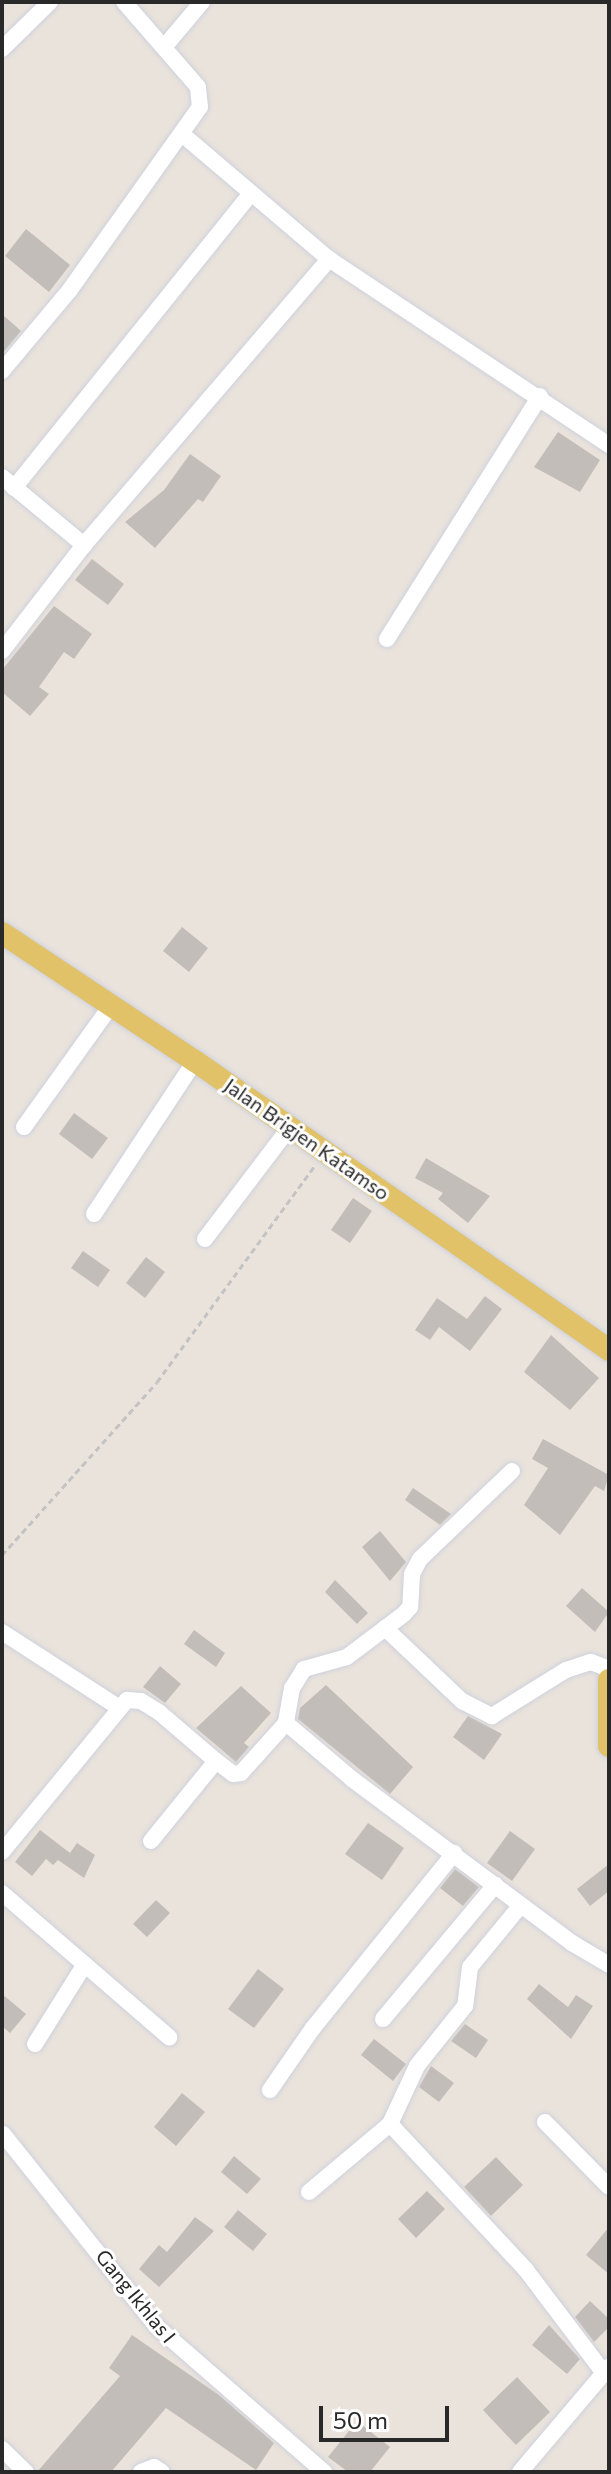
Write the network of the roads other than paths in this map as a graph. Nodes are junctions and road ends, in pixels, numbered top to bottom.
1 (50, 2) edge
2 (124, 2) edge
3 (202, 2) edge
4 (165, 46) junction
5 (2, 49) edge
6 (182, 134) junction
7 (251, 193) junction
8 (329, 259) junction
9 (2, 371) edge
10 (540, 396) junction
11 (609, 445) edge
12 (8, 483) edge
13 (84, 545) junction
14 (387, 639) dead end
15 (2, 651) edge
16 (2, 933) edge
17 (112, 1004) junction
18 (195, 1061) junction
19 (24, 1127) dead end
20 (290, 1127) junction
21 (94, 1214) dead end
22 (205, 1239) dead end
23 (609, 1350) edge
24 (512, 1471) dead end
25 (385, 1628) junction
26 (2, 1632) edge
27 (609, 1669) edge
28 (609, 1680) edge
29 (118, 1707) junction
30 (286, 1723) junction
31 (609, 1746) edge
32 (216, 1761) junction
33 (151, 1841) dead end
34 (2, 1852) edge
35 (454, 1853) junction
36 (495, 1885) junction
37 (2, 1893) edge
38 (521, 1905) junction
39 (85, 1964) junction
40 (609, 1965) edge
41 (383, 2019) dead end
42 (169, 2037) dead end
43 (35, 2044) dead end
44 (270, 2090) dead end
45 (545, 2122) dead end
46 (390, 2124) junction
47 (3, 2134) edge
48 (609, 2187) edge
49 (309, 2192) dead end
50 (606, 2370) edge
51 (2, 2449) edge
52 (26, 2472) edge
53 (141, 2472) edge
54 (162, 2472) edge
55 (324, 2472) edge
56 (520, 2472) edge

1 - 5 street
2 - 4 street
3 - 4 street
4 - 6 street
6 - 7 street
6 - 9 street
7 - 8 street
7 - 12 street
8 - 10 street
8 - 13 street
10 - 11 street
10 - 14 street
12 - 13 street
13 - 15 street
16 - 17 main road, Jalan Brigjen Katamso
17 - 18 main road, Jalan Brigjen Katamso
17 - 19 street
18 - 20 main road, Jalan Brigjen Katamso
18 - 21 street
20 - 22 street
20 - 23 main road, Jalan Brigjen Katamso
24 - 25 street
25 - 27 street
25 - 30 street
26 - 29 street
28 - 31 main road
29 - 32 street
29 - 34 street
30 - 32 street
30 - 35 street
32 - 33 street
35 - 36 street
35 - 44 street
36 - 38 street
36 - 41 street
37 - 39 street
38 - 40 street
38 - 46 street
39 - 42 street
39 - 43 street
45 - 48 street
46 - 49 street
46 - 50 street
47 - 55 street, Gang Ikhlas I
50 - 56 street
51 - 52 street
53 - 54 street

